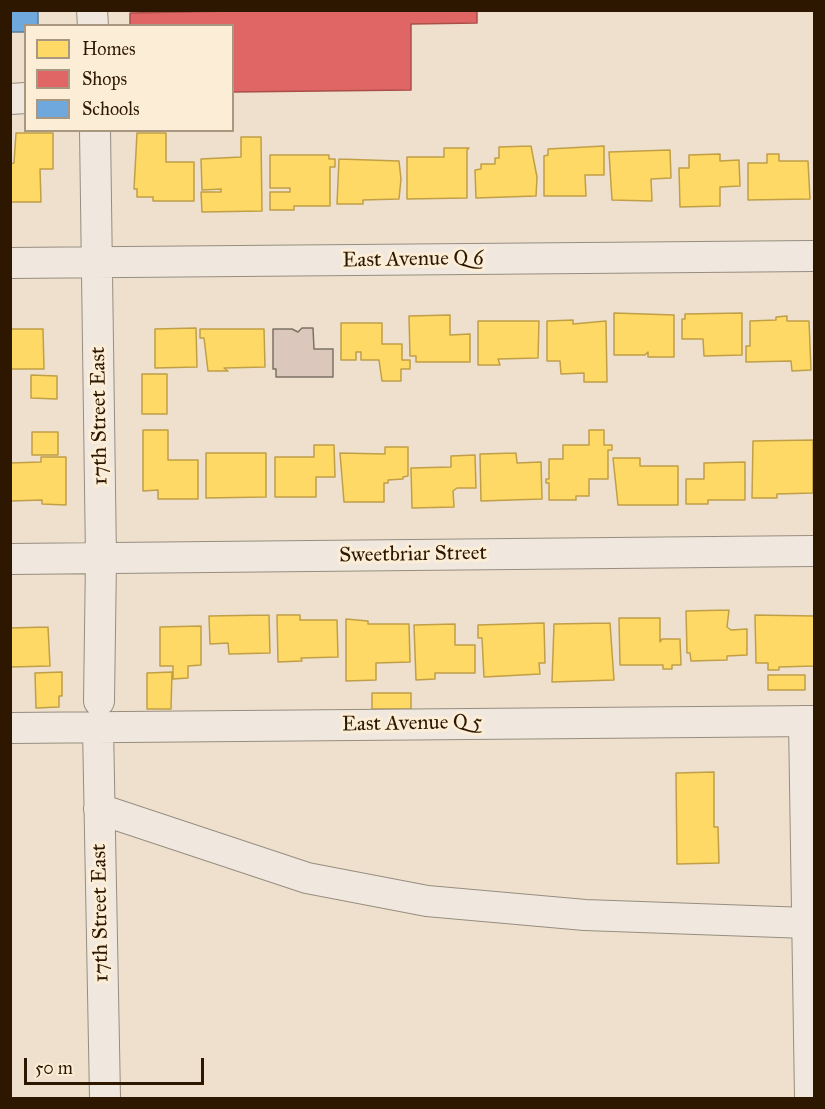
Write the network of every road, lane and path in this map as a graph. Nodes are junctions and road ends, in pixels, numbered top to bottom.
1 (95, 132) edge
2 (814, 256) edge
3 (10, 263) edge
4 (98, 263) junction
5 (814, 551) edge
6 (101, 559) junction
7 (10, 560) edge
8 (98, 714) junction
9 (809, 721) edge
10 (10, 728) edge
11 (99, 809) junction
12 (807, 923) junction
13 (105, 1098) edge
14 (810, 1098) edge

1 - 4 street, 17th Street East
2 - 4 street, East Avenue Q 6
3 - 4 street, East Avenue Q 6
4 - 6 street, 17th Street East
5 - 6 street, Sweetbriar Street
6 - 7 street, Sweetbriar Street
6 - 8 street, 17th Street East
8 - 9 street, East Avenue Q 5
8 - 10 street, East Avenue Q 5
8 - 11 street, 17th Street East
9 - 12 street
11 - 12 street
11 - 13 street, 17th Street East
12 - 14 street

